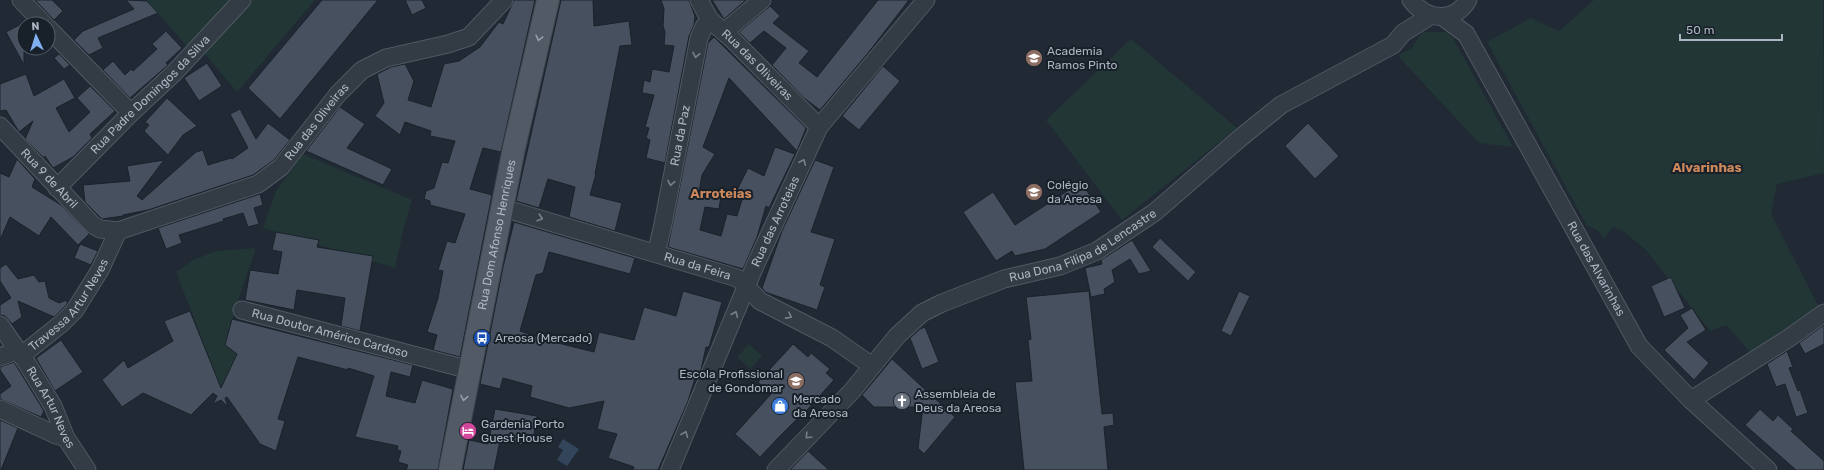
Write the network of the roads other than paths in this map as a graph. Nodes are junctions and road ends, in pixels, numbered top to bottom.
1 (21, 0) edge
2 (242, 0) edge
3 (504, 0) edge
4 (548, 0) edge
5 (699, 0) edge
6 (762, 0) edge
7 (926, 0) edge
8 (1411, 0) edge
9 (1466, 2) edge
10 (36, 16) edge
11 (1437, 16) junction
12 (710, 20) junction
13 (724, 32) junction
14 (1404, 33) junction
15 (1466, 34) junction
16 (56, 36) edge
17 (131, 113) junction
18 (0, 126) edge
19 (819, 127) junction
20 (57, 188) junction
21 (502, 208) junction
22 (118, 231) junction
23 (656, 253) junction
24 (747, 286) junction
25 (242, 310) dead end
26 (1824, 313) edge
27 (0, 325) edge
28 (18, 352) junction
29 (0, 357) edge
30 (872, 366) junction
31 (470, 370) junction
32 (1691, 400) junction
33 (0, 408) edge
34 (66, 438) junction
35 (87, 470) edge
36 (450, 470) edge
37 (671, 470) edge
38 (776, 470) edge
39 (1768, 470) edge

1 - 10 street
2 - 17 street, Rua Padre Domingos da Silva
3 - 22 street, Rua das Oliveiras
4 -> 21 main road, Rua Dom Afonso Henriques
5 - 12 street, Rua das Oliveiras
6 - 13 street
7 - 19 street, Rua das Arroteias
8 - 11 street, Rua das Alvarinhas
8 - 14 street
9 - 11 street, Rua Dona Filipa de Lencastre
9 - 15 street, Rua das Alvarinhas
11 - 14 street, Rua Dona Filipa de Lencastre
11 - 15 street, Rua das Alvarinhas
12 - 13 street, Rua das Oliveiras
12 -> 23 street, Rua da Paz
13 - 19 street, Rua das Oliveiras
14 - 30 street, Rua Dona Filipa de Lencastre
15 - 32 street, Rua das Alvarinhas
16 - 17 street
17 - 20 street, Rua Padre Domingos da Silva
18 - 20 street, Rua 9 de Abril
24 -> 19 street, Rua das Arroteias
20 - 22 street, Rua 9 de Abril
21 -> 23 street, Rua da Feira
21 - 31 main road, Rua Dom Afonso Henriques
22 - 28 street, Travessa Artur Neves
23 - 24 street, Rua da Feira
24 -> 30 street, Rua da Feira
37 -> 24 street, Rua das Arroteias
25 - 31 street, Rua Doutor Américo Cardoso
26 - 32 street
27 - 28 street, Rua Artur Neves
28 - 29 street, Travessa Artur Neves
28 - 34 street, Rua Artur Neves
30 -> 38 street, Rua Dona Filipa de Lencastre
31 -> 36 main road, Rua Dom Afonso Henriques
32 - 39 street, Rua das Alvarinhas
33 - 34 street
34 - 35 street, Rua Artur Neves

